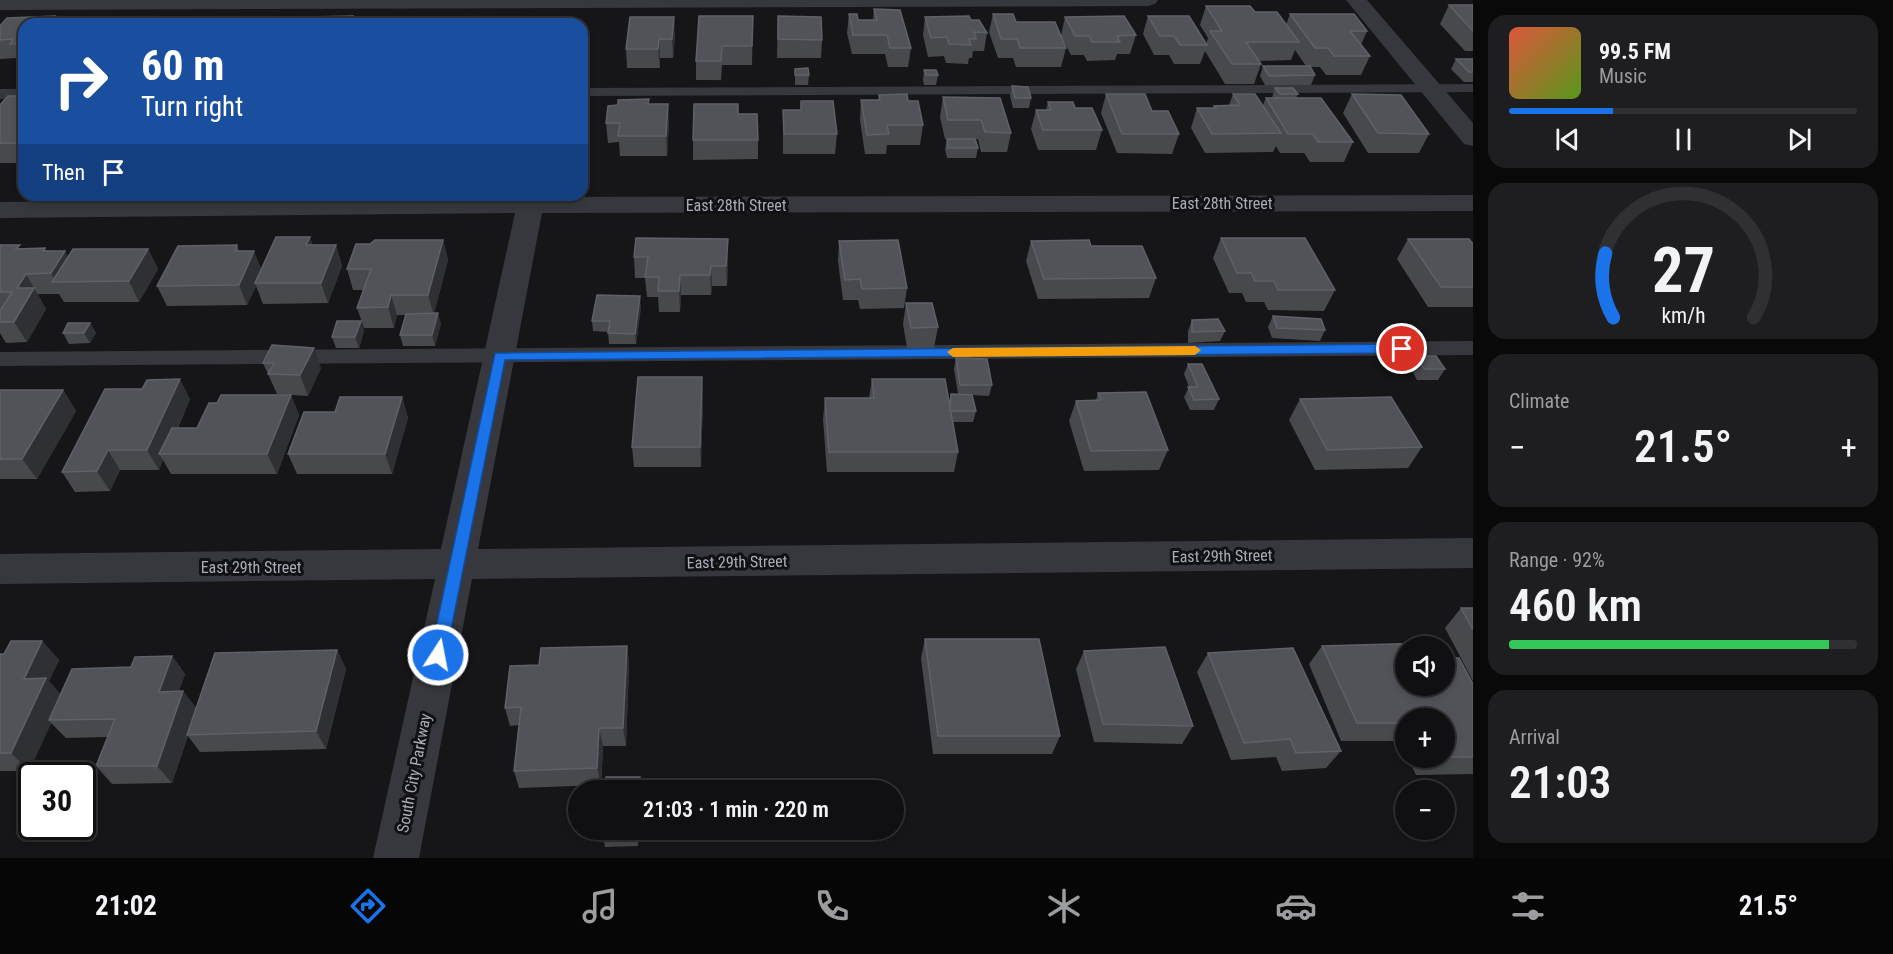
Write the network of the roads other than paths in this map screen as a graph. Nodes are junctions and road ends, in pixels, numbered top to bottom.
1 (1148, 0) edge
2 (1356, 0) edge
3 (568, 1) edge
4 (0, 4) edge
5 (565, 18) edge
6 (1473, 87) edge
7 (1431, 88) junction
8 (588, 92) edge
9 (0, 94) edge
10 (18, 94) edge
11 (1473, 139) edge
12 (588, 200) edge
13 (478, 201) edge
14 (531, 201) edge
15 (1473, 203) edge
16 (0, 210) edge
17 (1473, 348) edge
18 (500, 356) junction
19 (0, 359) edge
20 (1473, 553) edge
21 (456, 565) junction
22 (0, 569) edge
23 (396, 858) edge

1 - 3 street
2 - 7 street
3 - 4 street
3 - 5 street
6 - 7 lane
7 - 8 lane
7 - 11 street
9 - 10 lane
12 - 15 street, East 28th Street
13 - 16 street, East 28th Street
14 - 18 street, South City Parkway
17 - 18 lane
18 - 19 lane
18 - 21 street, South City Parkway
20 - 21 street, East 29th Street
21 - 22 street, East 29th Street
21 - 23 street, South City Parkway

